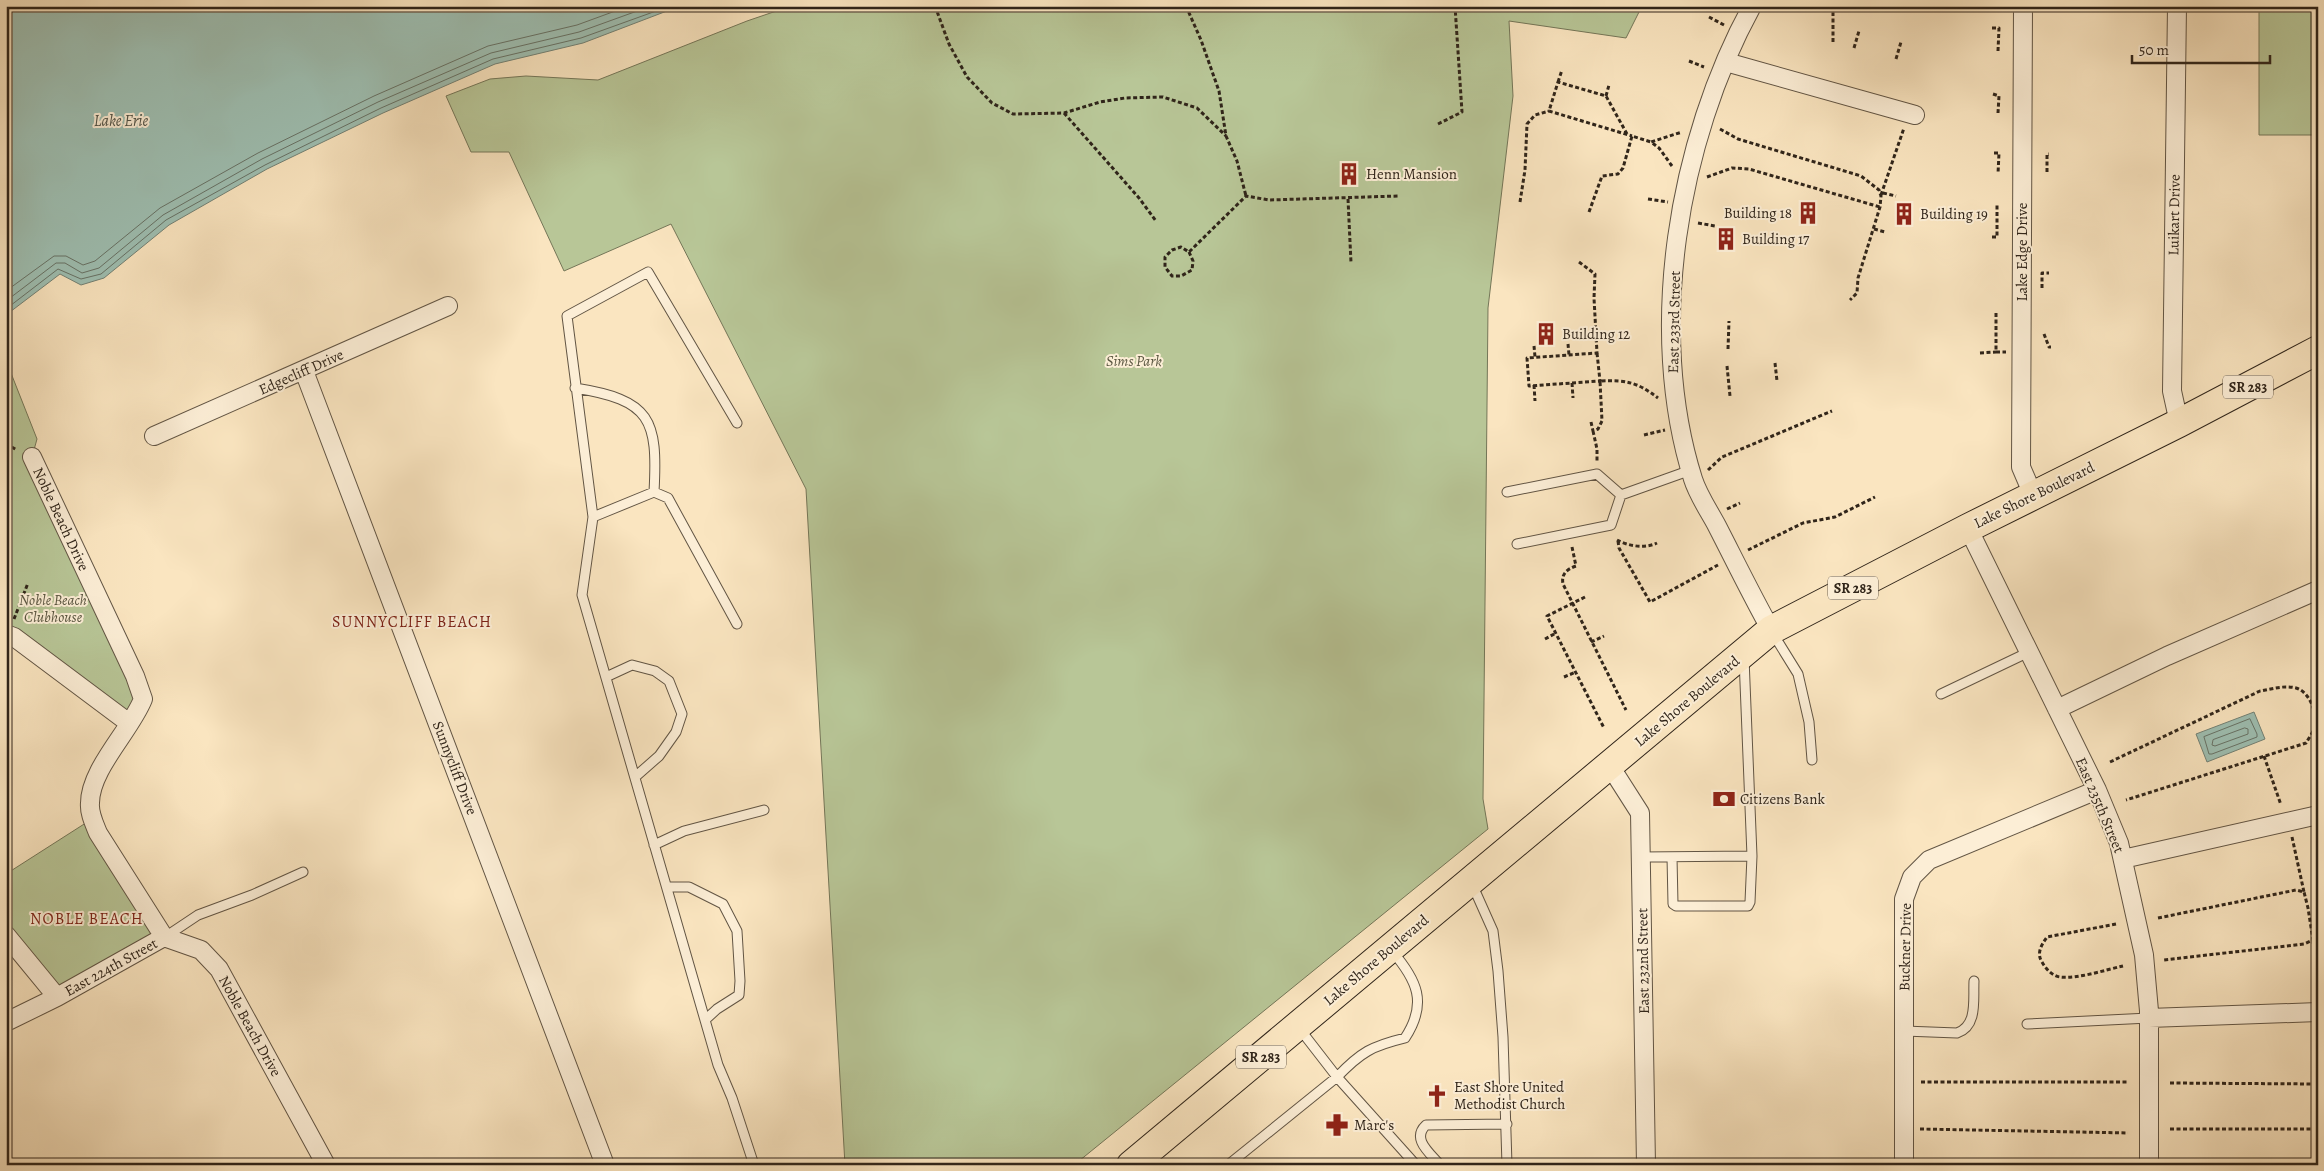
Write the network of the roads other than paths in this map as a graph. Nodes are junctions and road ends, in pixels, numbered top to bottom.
1 (1752, 6) edge
2 (2023, 6) edge
3 (2177, 6) edge
4 (1718, 65) junction
5 (1912, 114) road end
6 (448, 306) dead end
7 (2318, 350) edge
8 (304, 371) junction
9 (576, 388) junction
10 (737, 423) dead end
11 (2179, 423) junction
12 (154, 436) dead end
13 (32, 457) dead end
14 (1698, 471) junction
15 (654, 492) junction
16 (1507, 492) dead end
17 (1621, 495) junction
18 (2033, 495) junction
19 (593, 517) junction
20 (1968, 528) junction
21 (1517, 544) dead end
22 (2318, 590) edge
23 (737, 624) dead end
24 (1771, 630) junction
25 (7, 634) edge
26 (2030, 652) junction
27 (1744, 653) junction
28 (606, 677) junction
29 (1941, 694) dead end
30 (2058, 709) junction
31 (129, 723) junction
32 (1812, 760) dead end
33 (1610, 766) junction
34 (635, 777) junction
35 (2097, 790) junction
36 (764, 810) dead end
37 (2318, 815) edge
38 (654, 845) junction
39 (1641, 856) junction
40 (1672, 856) junction
41 (1752, 856) junction
42 (2123, 859) junction
43 (303, 872) dead end
44 (1471, 881) junction
45 (666, 887) junction
46 (6, 935) edge
47 (164, 937) junction
48 (1390, 949) junction
49 (1974, 981) dead end
50 (57, 997) junction
51 (2318, 1012) edge
52 (2149, 1018) junction
53 (705, 1020) junction
54 (6, 1022) edge
55 (2027, 1024) dead end
56 (1297, 1026) junction
57 (1904, 1031) junction
58 (1337, 1077) junction
59 (1507, 1124) junction
60 (326, 1165) edge
61 (606, 1165) edge
62 (754, 1165) edge
63 (1131, 1165) edge
64 (1228, 1165) edge
65 (1416, 1165) edge
66 (1440, 1165) edge
67 (1508, 1165) edge
68 (1646, 1165) edge
69 (1904, 1165) edge
70 (2149, 1165) edge

1 - 4 street, East 233rd Street
2 - 18 street, Lake Edge Drive
3 - 11 street, Luikart Drive
4 - 5 street
4 - 14 street, East 233rd Street
6 - 8 street, Edgecliff Drive
7 - 11 main road, Lake Shore Boulevard / SR 283
8 - 12 street, Edgecliff Drive
8 - 61 street, Sunnycliff Drive
9 - 10 lane
9 - 15 lane
9 - 19 lane
11 - 18 main road, Lake Shore Boulevard / SR 283
13 - 31 street, Noble Beach Drive
14 - 17 lane
14 - 24 street, East 233rd Street
15 - 19 lane
15 - 23 lane
16 - 17 lane
17 - 21 lane
18 - 20 main road, Lake Shore Boulevard / SR 283
19 - 28 lane
20 - 24 main road, Lake Shore Boulevard / SR 283
20 - 26 street, East 235th Street
22 - 30 street
24 - 27 main road, Lake Shore Boulevard / SR 283
24 - 32 lane
25 - 31 street
26 - 29 lane
26 - 30 street, East 235th Street
27 - 33 main road, Lake Shore Boulevard / SR 283
27 - 41 lane
28 - 34 lane
28 - 34 lane
30 - 35 street, East 235th Street
31 - 47 street, Noble Beach Drive
33 - 39 street, East 232nd Street
33 - 44 main road, Lake Shore Boulevard / SR 283
34 - 38 lane
35 - 42 street, East 235th Street
35 - 57 street, Buckner Drive
36 - 38 lane
37 - 42 street
38 - 45 lane
39 - 40 lane
39 - 68 street, East 232nd Street
40 - 41 lane
40 - 41 lane
42 - 52 street, East 235th Street
43 - 47 lane
44 - 48 main road, Lake Shore Boulevard / SR 283
44 - 59 lane
45 - 53 lane
45 - 53 lane
46 - 50 street, East 224th Street
47 - 50 street, East 224th Street
47 - 60 street, Noble Beach Drive
48 - 56 main road, Lake Shore Boulevard / SR 283
48 - 58 lane
49 - 57 lane
50 - 54 street, East 224th Street
51 - 52 street
52 - 55 lane
52 - 70 street, East 235th Street
53 - 62 lane
56 - 58 lane
56 - 63 main road, Lake Shore Boulevard / SR 283
57 - 69 street, Buckner Drive
58 - 64 lane
58 - 65 lane
59 - 66 lane
59 - 67 lane

